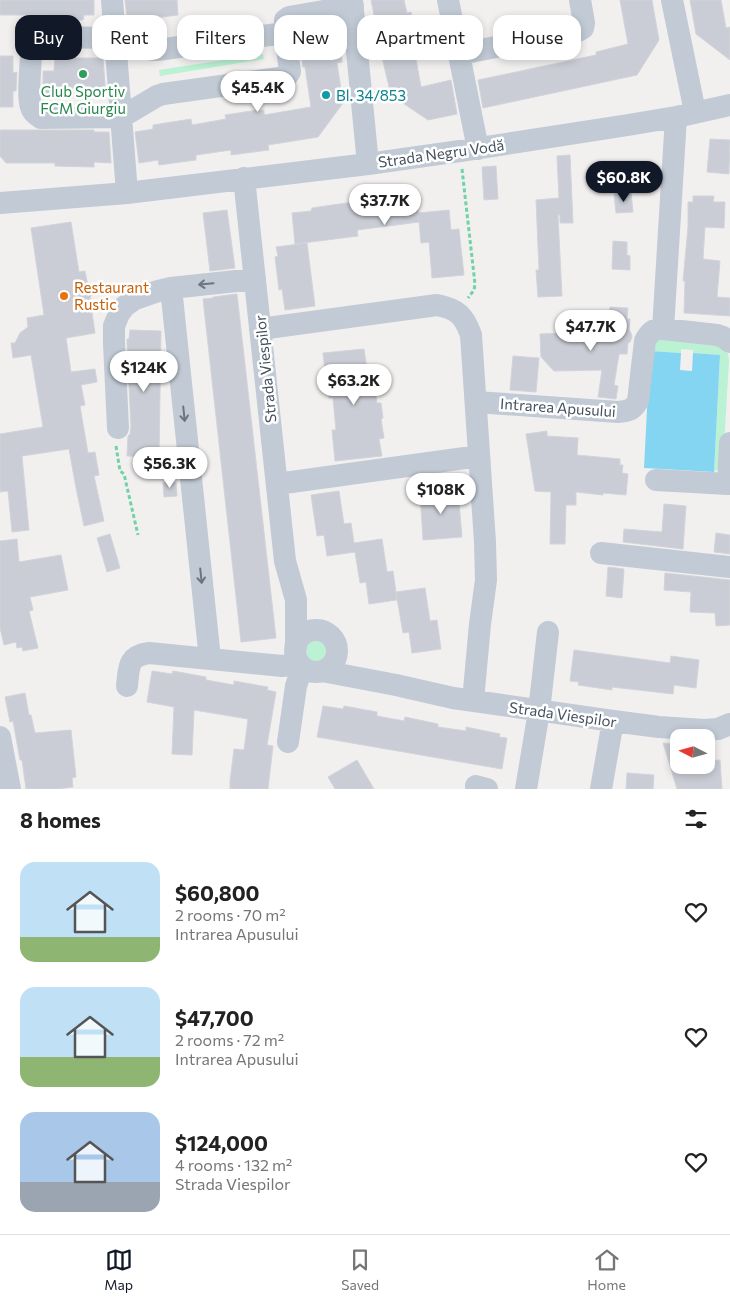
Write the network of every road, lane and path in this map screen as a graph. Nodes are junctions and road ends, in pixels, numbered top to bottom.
1 (112, 0) edge
2 (448, 0) edge
3 (580, 0) edge
4 (672, 0) edge
5 (352, 3) edge
6 (113, 15) edge
7 (298, 15) edge
8 (451, 15) edge
9 (274, 34) edge
10 (92, 37) edge
11 (167, 49) edge
12 (483, 50) edge
13 (117, 60) edge
14 (288, 60) edge
15 (461, 60) edge
16 (730, 105) edge
17 (686, 115) junction
18 (122, 116) junction
19 (469, 150) junction
20 (368, 164) junction
21 (244, 178) junction
22 (127, 193) junction
23 (0, 203) edge
24 (255, 279) junction
25 (171, 288) junction
26 (466, 300) dead end
27 (260, 329) junction
28 (663, 329) junction
29 (730, 342) edge
30 (476, 402) junction
31 (118, 428) dead end
32 (730, 443) edge
33 (479, 456) junction
34 (656, 480) dead end
35 (277, 484) junction
36 (729, 484) edge
37 (601, 553) dead end
38 (285, 561) junction
39 (730, 567) edge
40 (548, 632) dead end
41 (331, 637) junction
42 (210, 659) junction
43 (305, 662) junction
44 (396, 685) junction
45 (127, 686) dead end
46 (473, 701) junction
47 (539, 711) junction
48 (613, 721) junction
49 (730, 724) edge
50 (0, 737) edge
51 (288, 742) dead end
52 (10, 789) edge
53 (526, 789) edge
54 (601, 789) edge

1 - 6 street
2 - 8 street
3 - 12 street
4 - 17 street
5 - 7 street
5 - 20 street
9 - 11 street
10 - 18 street
13 - 18 street
14 - 18 street
15 - 19 street
16 - 17 street, Strada Negru Vodă
17 - 19 street, Strada Negru Vodă
17 - 28 street
18 - 22 street
19 - 20 street, Strada Negru Vodă
19 - 26 path
20 - 21 street, Strada Negru Vodă
21 - 22 street, Strada Negru Vodă
21 - 24 street, Strada Viespilor
22 - 23 street, Strada Negru Vodă
24 -> 25 street
24 - 27 street, Strada Viespilor
25 - 31 street
25 -> 42 street
27 - 30 street
27 - 35 street, Strada Viespilor
28 - 29 street
28 - 30 street, Intrarea Apusului
30 - 33 street
32 - 36 street
33 - 35 street
33 - 46 street
34 - 36 street
35 - 38 street, Strada Viespilor
37 - 39 street
38 - 41 street, Strada Viespilor
38 - 43 street, Strada Viespilor
40 - 47 street
41 - 43 street
41 - 43 street
41 - 44 street, Strada Viespilor
42 - 43 street
42 - 45 street
43 - 44 street, Strada Viespilor
43 - 51 street
44 - 46 street, Strada Viespilor
46 - 47 street, Strada Viespilor
47 - 48 street, Strada Viespilor
47 - 53 street
48 - 49 street, Strada Viespilor
48 - 54 street
50 - 52 street

